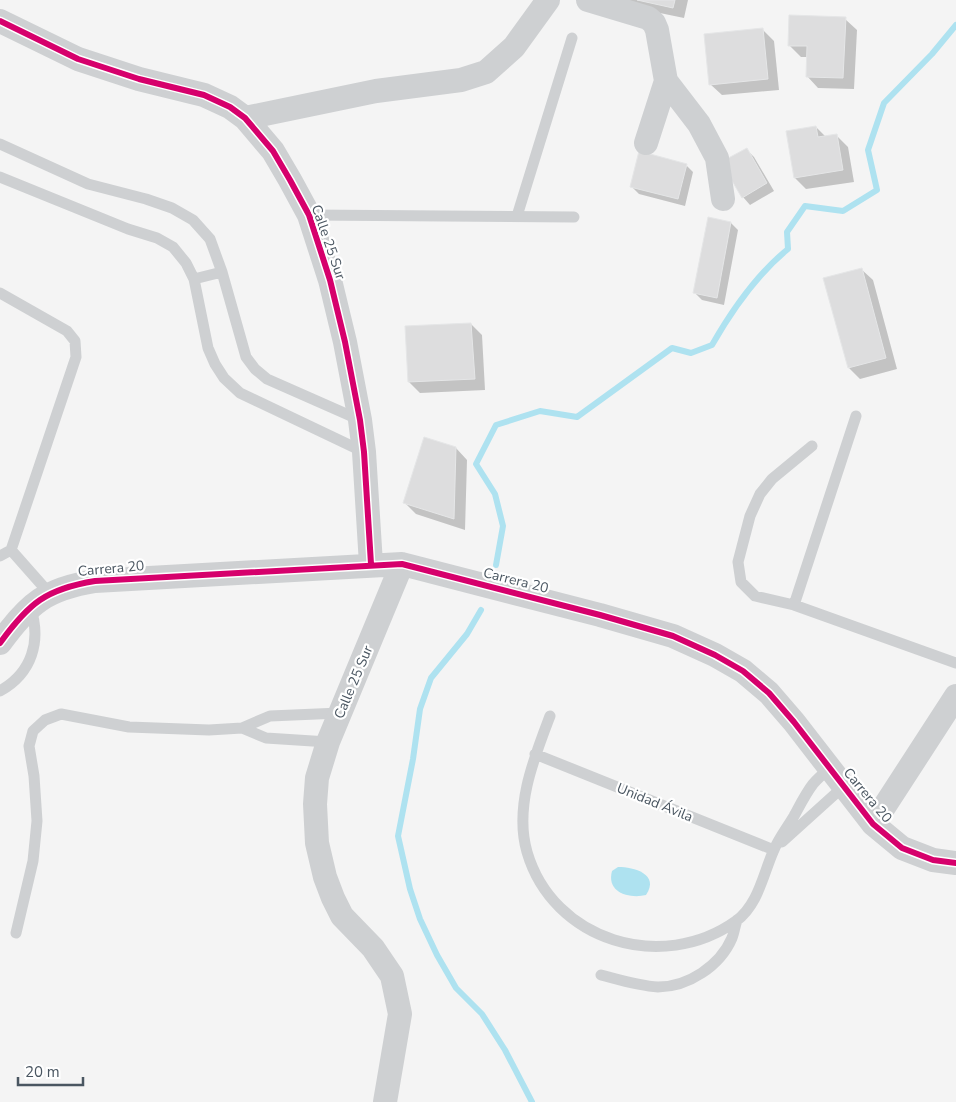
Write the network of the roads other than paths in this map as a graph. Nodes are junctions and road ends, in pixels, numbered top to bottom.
1 (548, 0) edge
2 (588, 0) edge
3 (0, 21) edge
4 (572, 38) dead end
5 (666, 80) junction
6 (245, 118) junction
7 (646, 143) dead end
8 (0, 144) edge
9 (0, 177) edge
10 (723, 199) dead end
11 (309, 215) junction
12 (516, 216) junction
13 (574, 217) dead end
14 (222, 272) junction
15 (194, 279) junction
16 (0, 293) edge
17 (856, 416) dead end
18 (360, 420) junction
19 (812, 446) dead end
20 (364, 452) junction
21 (11, 550) junction
22 (0, 556) edge
23 (371, 564) junction
24 (402, 564) junction
25 (40, 600) junction
26 (794, 605) junction
27 (0, 643) edge
28 (956, 663) edge
29 (0, 691) edge
30 (956, 696) edge
31 (340, 713) junction
32 (550, 716) dead end
33 (242, 728) junction
34 (328, 742) junction
35 (535, 754) junction
36 (830, 768) junction
37 (844, 786) junction
38 (873, 824) junction
39 (774, 850) junction
40 (956, 863) edge
41 (737, 920) junction
42 (16, 933) dead end
43 (601, 975) dead end
44 (385, 1102) edge

1 - 6 street
2 - 5 street
3 - 6 street, Calle 25 Sur
4 - 12 lane
5 - 7 street
5 - 10 street
6 - 11 street, Calle 25 Sur
8 - 14 lane
9 - 15 lane
11 - 12 lane
11 - 18 street, Calle 25 Sur
12 - 13 lane
14 - 15 lane
14 - 18 lane
15 - 20 lane
16 - 21 lane
17 - 26 lane
18 - 20 street, Calle 25 Sur
19 - 26 lane
20 - 23 street, Calle 25 Sur
21 - 22 lane
21 - 25 lane
23 - 24 street, Carrera 20
23 - 25 street, Carrera 20
24 - 31 street, Calle 25 Sur
24 - 36 street, Carrera 20
25 - 27 street
25 - 29 lane
26 - 28 lane
30 - 38 street, Carrera 20
31 - 33 lane
31 - 34 street, Calle 25 Sur
32 - 35 lane
33 - 34 lane
33 - 42 lane
34 - 44 street, Calle 25 Sur
35 - 39 lane, Unidad Ávila
35 - 41 lane
36 - 37 street, Carrera 20
36 - 39 lane
37 - 38 street, Carrera 20
37 - 39 lane
38 - 40 street, Carrera 20
39 - 41 lane
41 - 43 lane

